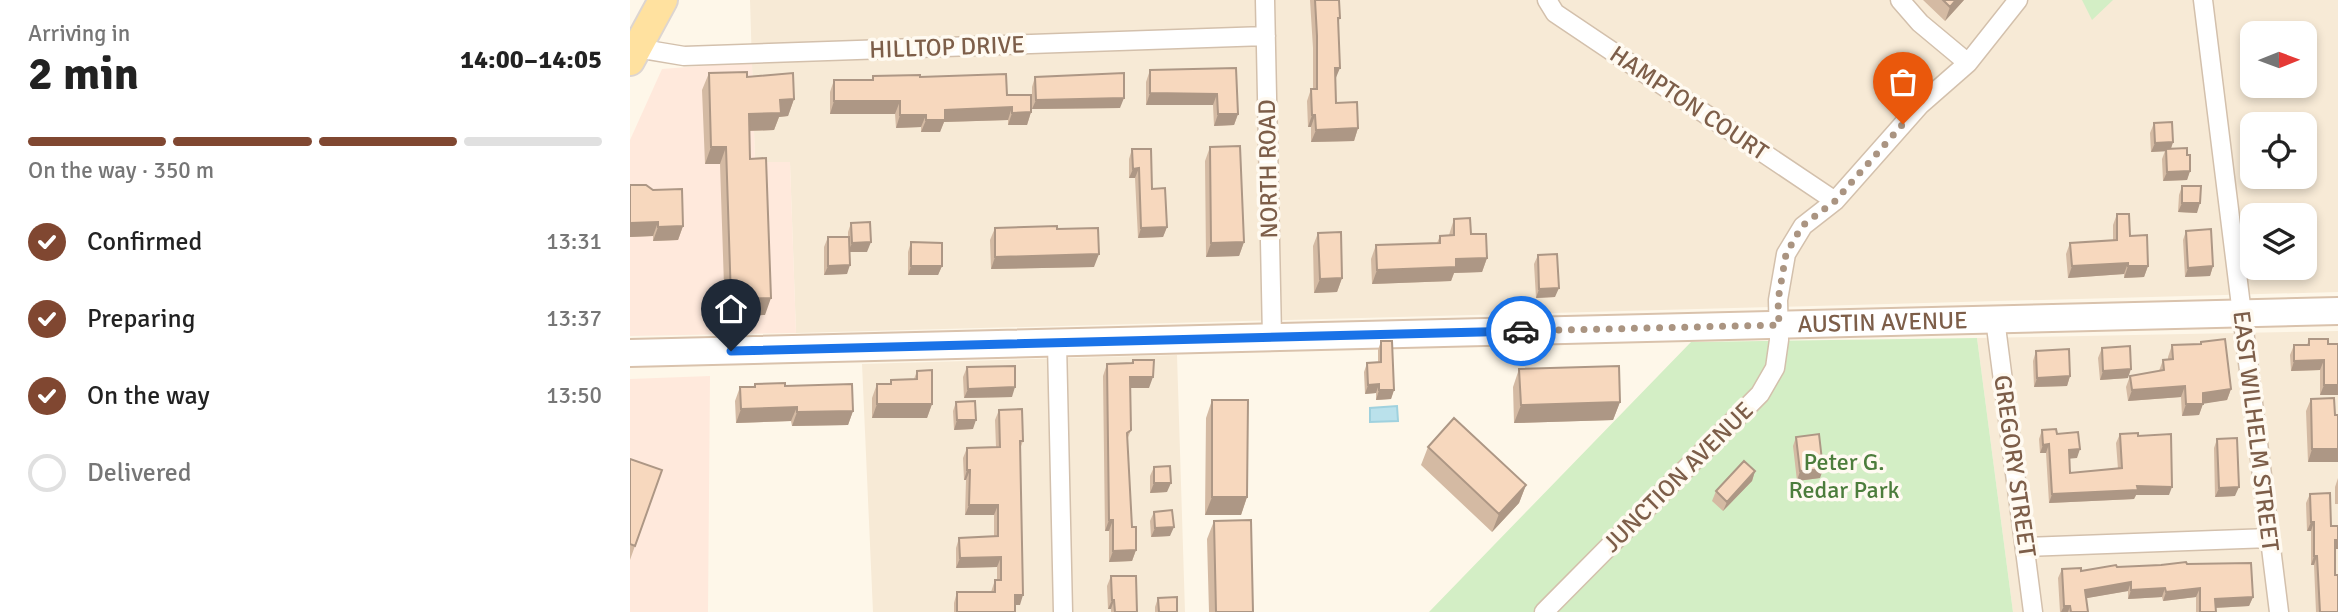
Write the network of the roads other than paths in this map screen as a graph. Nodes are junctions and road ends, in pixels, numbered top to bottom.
1 (663, 0) edge
2 (1265, 0) edge
3 (1548, 0) edge
4 (1900, 0) edge
5 (2018, 0) edge
6 (2203, 0) edge
7 (1266, 36) junction
8 (632, 52) edge
9 (1968, 63) junction
10 (1835, 201) junction
11 (2338, 311) edge
12 (2241, 313) junction
13 (1995, 319) junction
14 (1779, 325) junction
15 (1272, 337) junction
16 (1057, 343) junction
17 (630, 353) edge
18 (2270, 538) junction
19 (2026, 547) junction
20 (1063, 612) edge
21 (1544, 612) edge
22 (2034, 612) edge
23 (2279, 612) edge

1 - 8 main road
2 - 7 street, NORTH ROAD
3 - 10 street, HAMPTON COURT
4 - 9 street
5 - 9 street, JUNCTION AVENUE
6 - 12 street, EAST WILHELM STREET
7 - 8 street, HILLTOP DRIVE
7 - 15 street, NORTH ROAD
9 - 10 street, JUNCTION AVENUE
10 - 14 street, JUNCTION AVENUE
11 - 12 street, AUSTIN AVENUE
12 - 13 street, AUSTIN AVENUE
12 - 18 street, EAST WILHELM STREET
13 - 14 street, AUSTIN AVENUE
13 - 19 street, GREGORY STREET
14 - 15 street, AUSTIN AVENUE
14 - 21 street, JUNCTION AVENUE
15 - 16 street, AUSTIN AVENUE
16 - 17 street, AUSTIN AVENUE
16 - 20 street
18 - 19 street
18 - 23 street, EAST WILHELM STREET
19 - 22 street, GREGORY STREET

